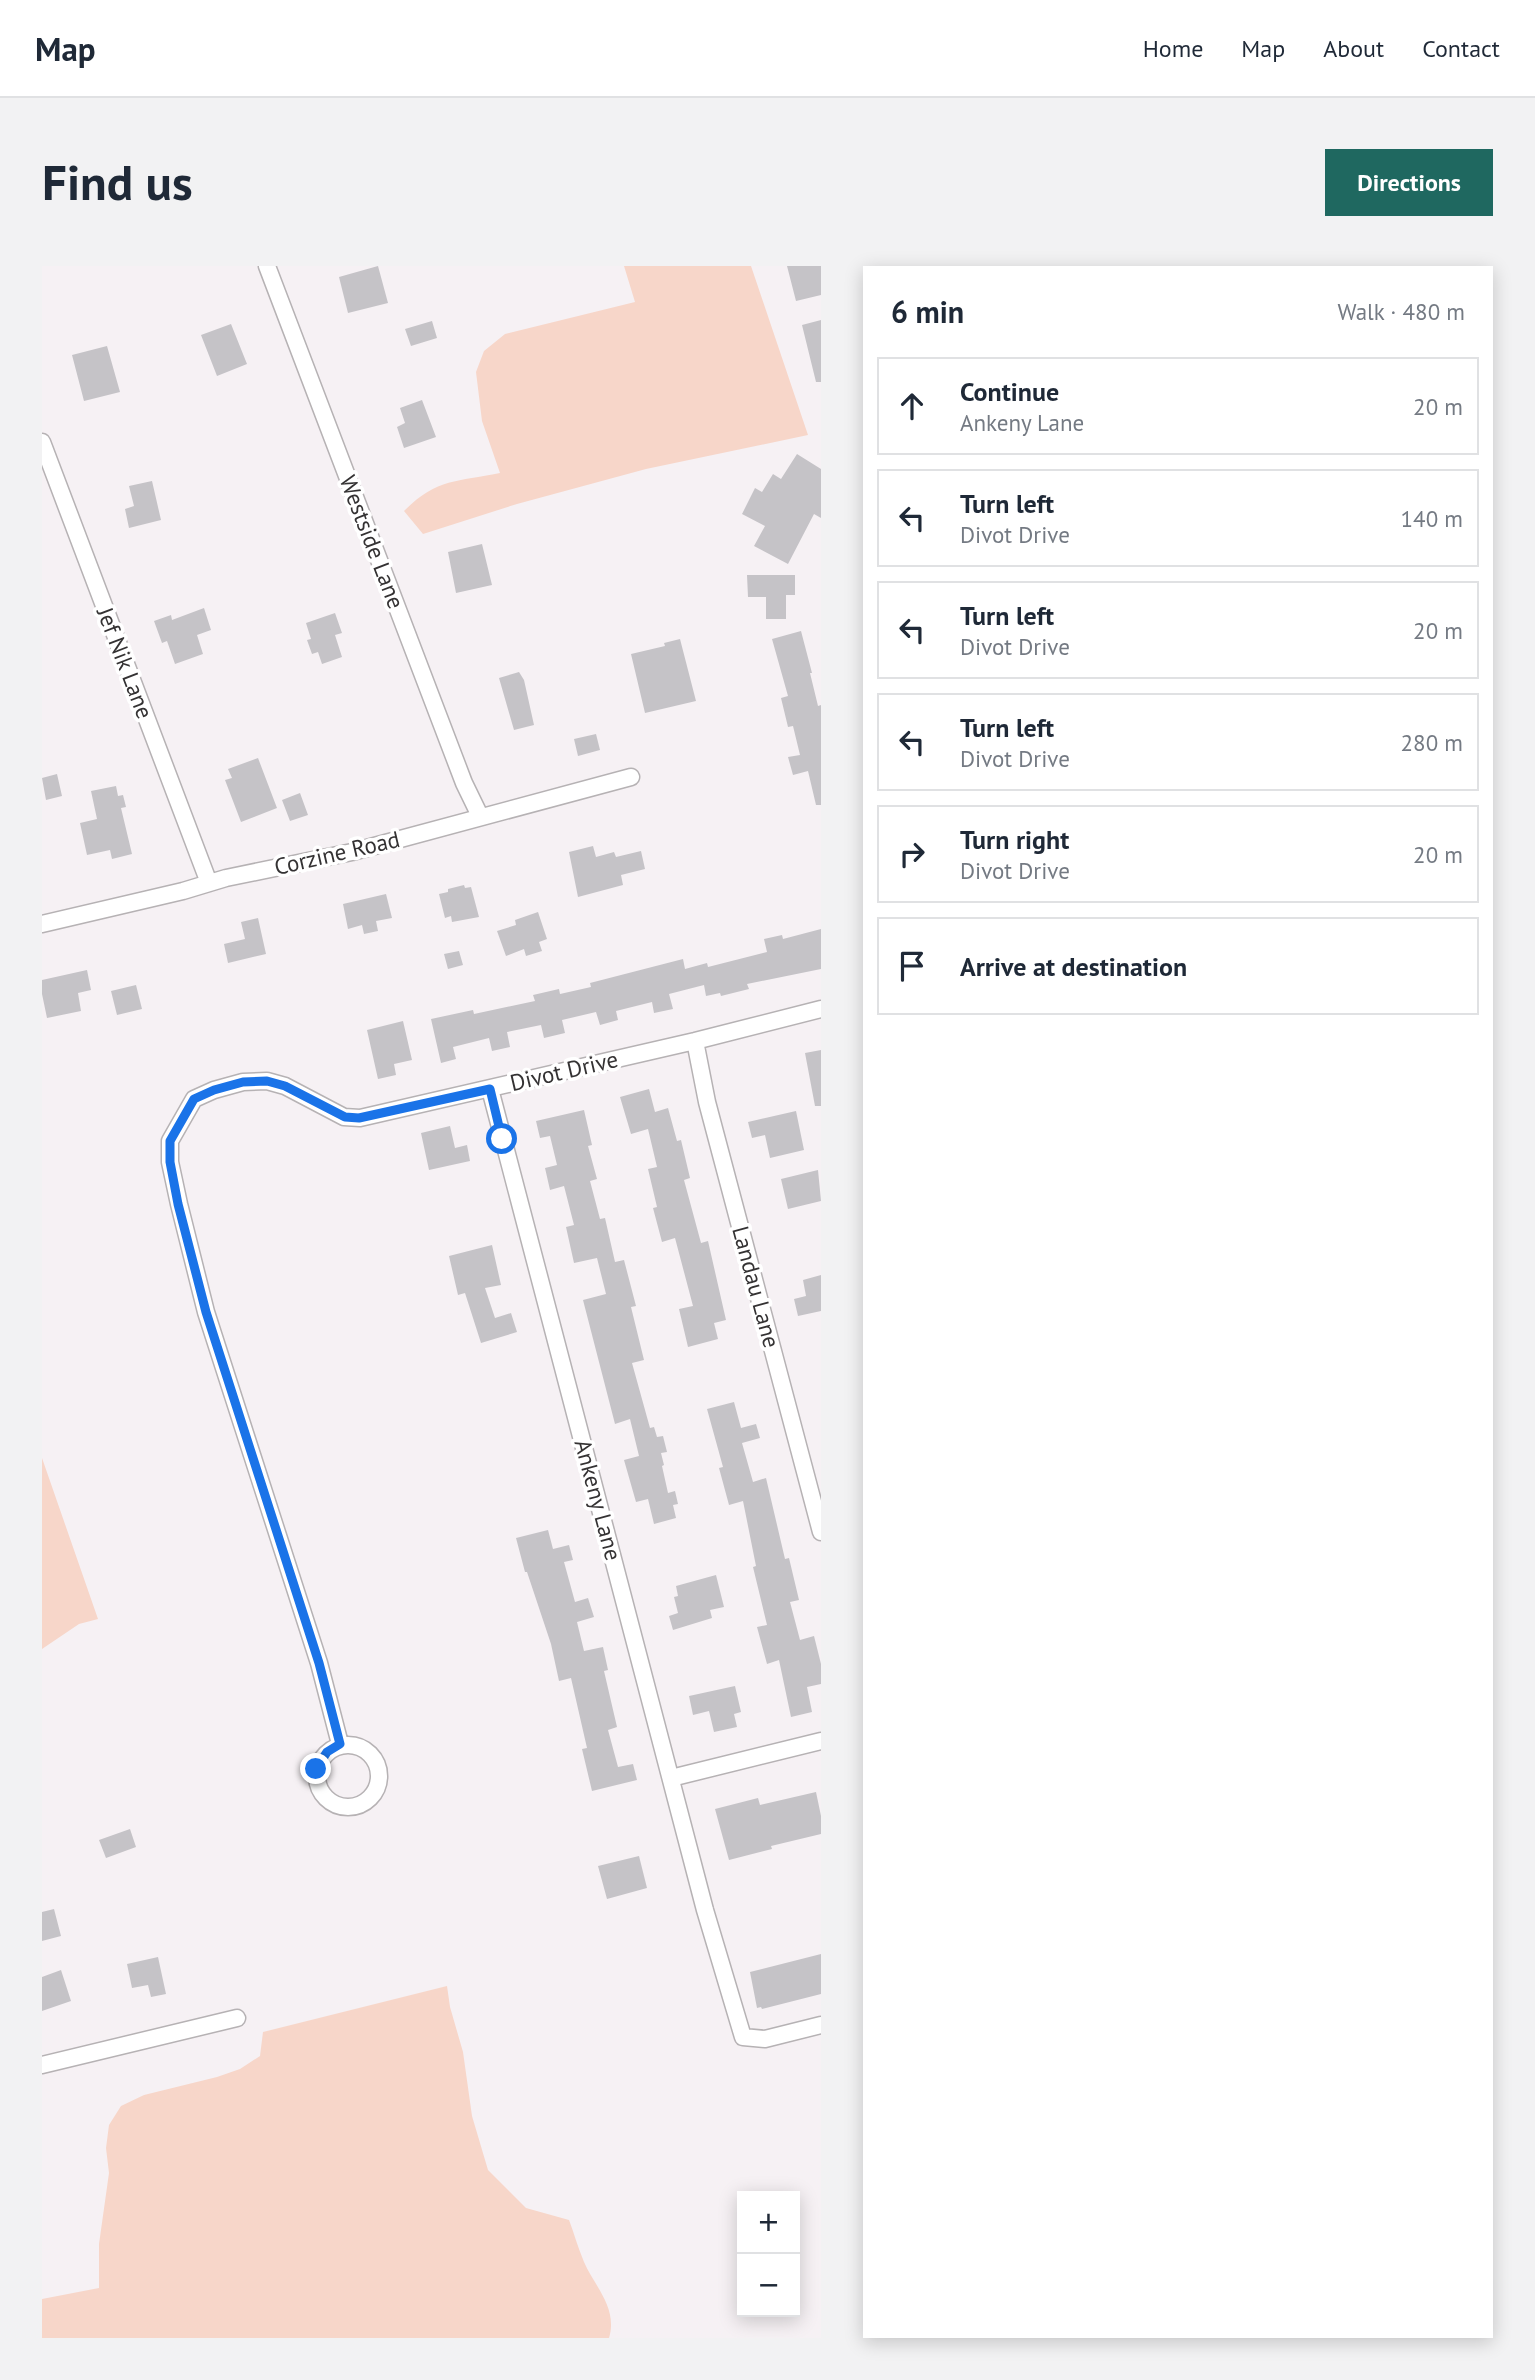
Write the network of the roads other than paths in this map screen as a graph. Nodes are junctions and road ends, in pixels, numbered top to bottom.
1 (267, 266) edge
2 (42, 442) edge
3 (631, 777) dead end
4 (480, 816) junction
5 (209, 883) junction
6 (42, 924) edge
7 (821, 1009) edge
8 (695, 1041) junction
9 (490, 1089) junction
10 (821, 1532) edge
11 (821, 1741) edge
12 (340, 1744) junction
13 (671, 1778) junction
14 (237, 2018) dead end
15 (821, 2025) edge
16 (42, 2065) edge

1 - 4 street, Westside Lane
2 - 5 street, Jef Nik Lane
3 - 4 street, Corzine Road
4 - 5 street, Corzine Road
5 - 6 street, Corzine Road
7 - 8 street, Divot Drive
8 - 9 street, Divot Drive
8 - 10 street, Landau Lane
9 - 12 street, Divot Drive
9 - 13 street, Ankeny Lane
11 - 13 street
12 - 12 street
13 - 15 street, Ankeny Lane
14 - 16 street

